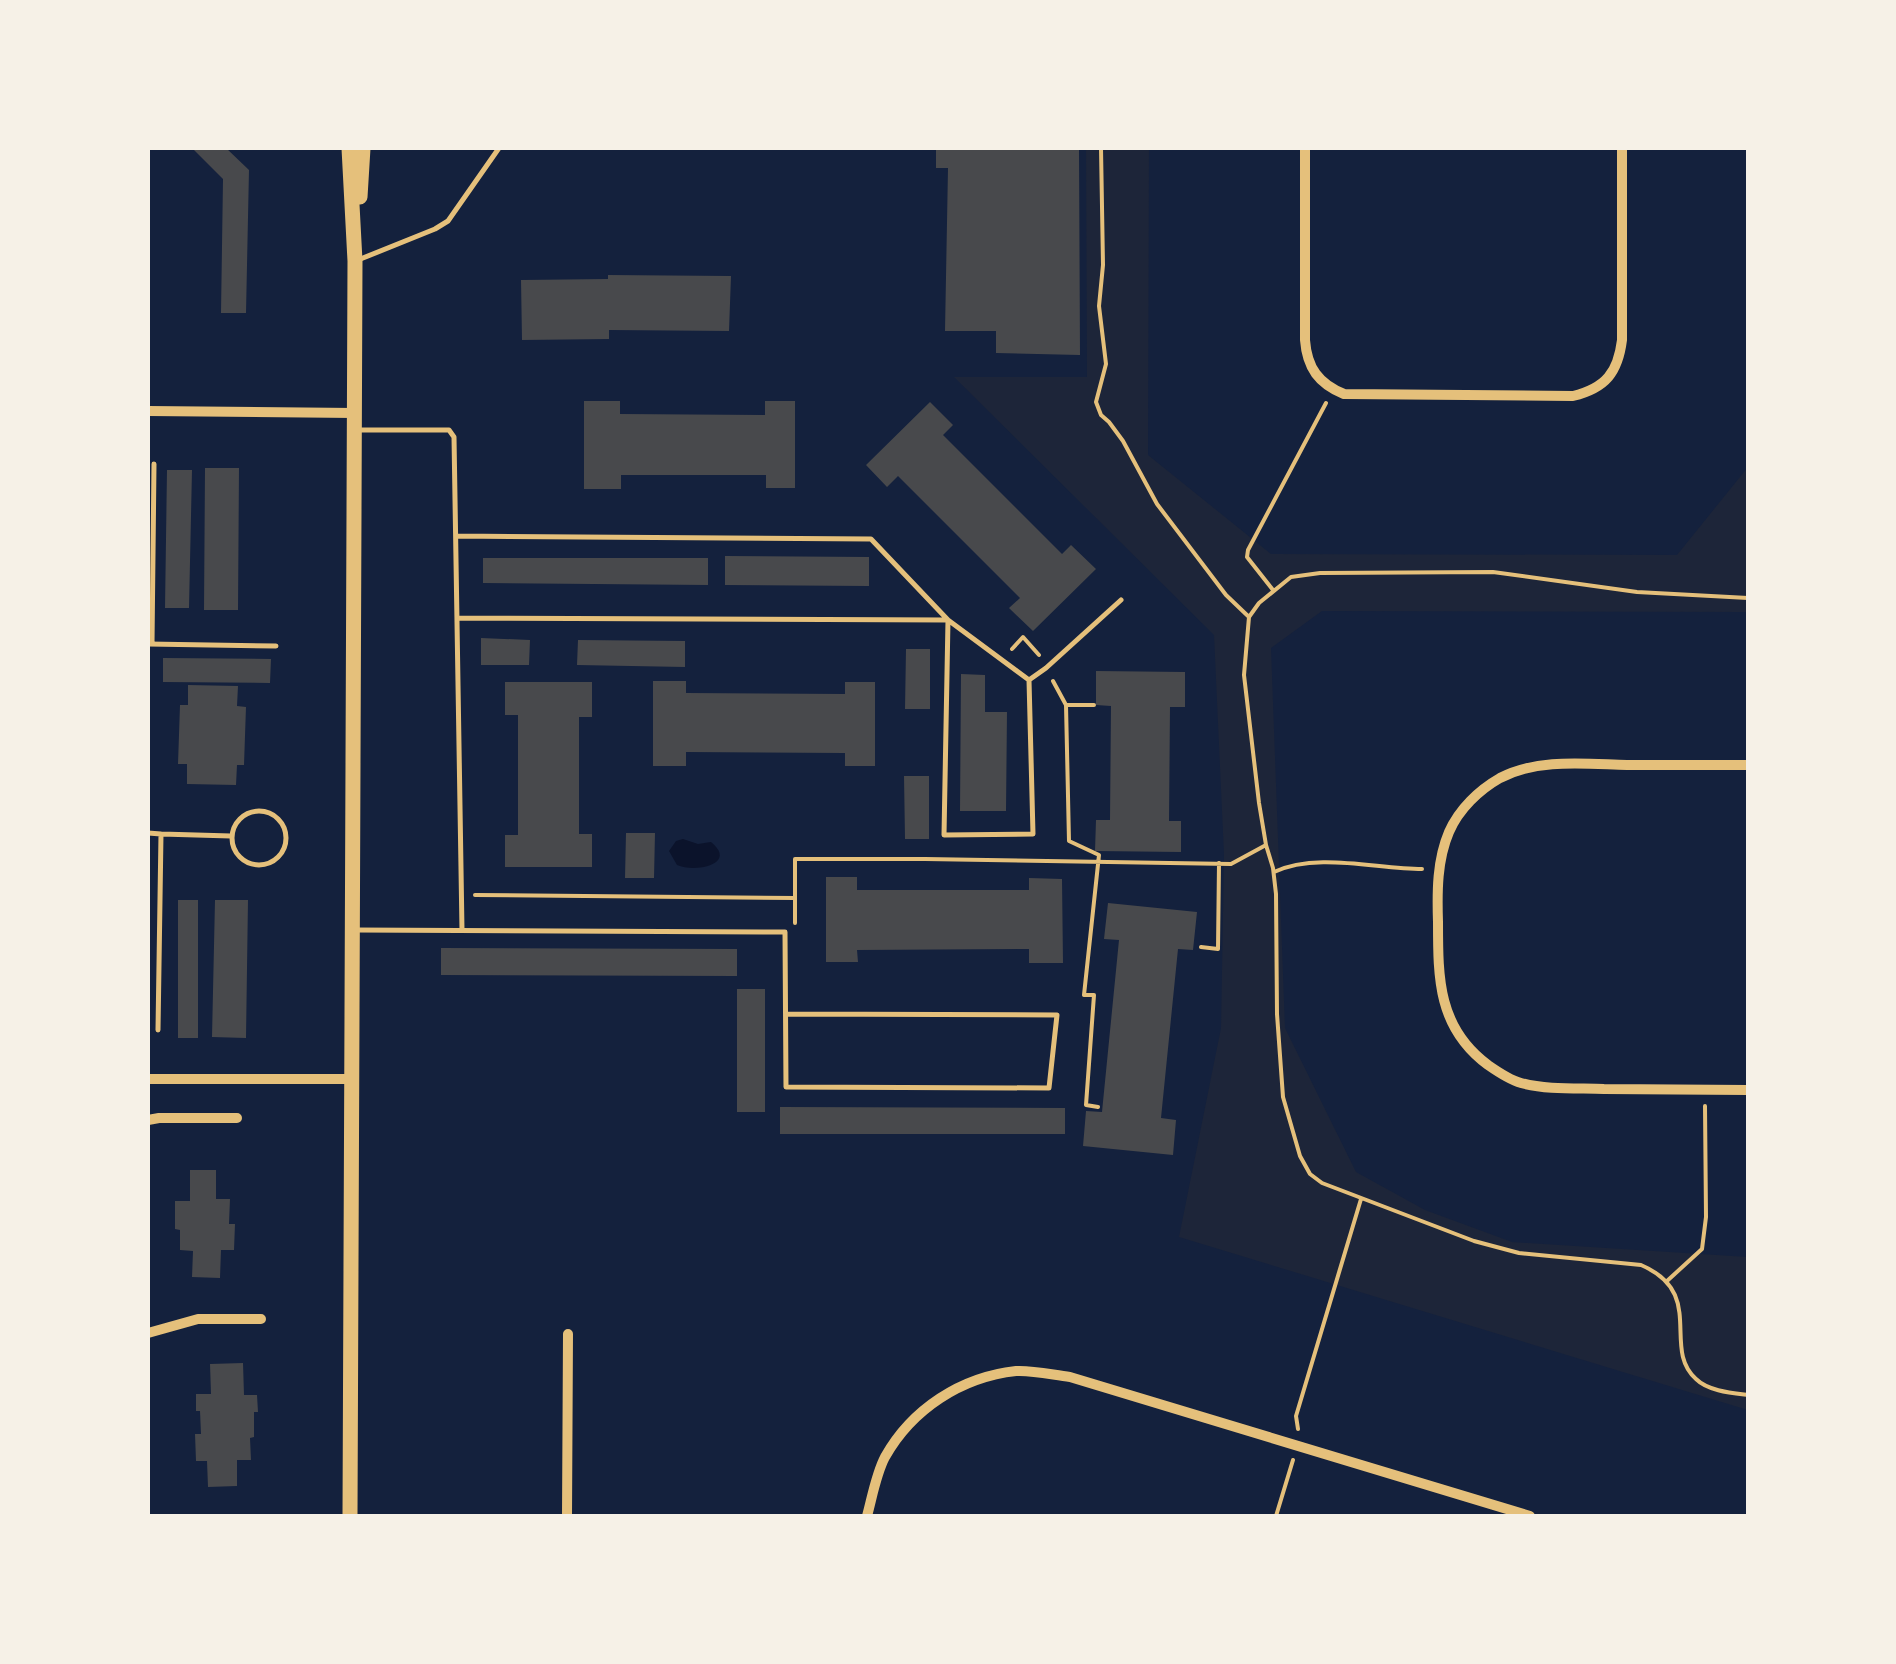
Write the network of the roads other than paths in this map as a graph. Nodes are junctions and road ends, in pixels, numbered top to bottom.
1 (349, 148) edge
2 (363, 148) edge
3 (499, 148) edge
4 (1304, 148) edge
5 (1622, 148) edge
6 (355, 261) junction
7 (148, 411) edge
8 (355, 422) junction
9 (154, 464) dead end
10 (456, 536) junction
11 (1122, 600) dead end
12 (457, 618) junction
13 (948, 620) junction
14 (150, 644) edge
15 (276, 646) dead end
16 (1029, 680) junction
17 (1748, 765) edge
18 (148, 833) edge
19 (161, 834) junction
20 (231, 836) junction
21 (353, 930) junction
22 (462, 930) junction
23 (786, 1014) junction
24 (158, 1030) dead end
25 (148, 1078) edge
26 (352, 1079) junction
27 (1748, 1090) edge
28 (236, 1118) dead end
29 (148, 1120) edge
30 (261, 1320) dead end
31 (148, 1333) edge
32 (568, 1334) dead end
33 (350, 1516) edge
34 (567, 1516) edge
35 (867, 1516) edge
36 (1530, 1516) edge

1 - 6 main road
2 - 6 main road
3 - 6 lane
4 - 5 street
6 - 8 main road
7 - 8 street
8 - 10 lane
8 - 21 main road
9 - 14 lane
10 - 12 lane
10 - 13 lane
11 - 16 lane
12 - 13 lane
12 - 22 lane
13 - 16 lane
13 - 16 lane
14 - 15 lane
17 - 27 street
18 - 19 lane
19 - 20 lane
19 - 24 lane
20 - 20 lane
21 - 22 lane
21 - 26 main road
22 - 23 lane
23 - 23 lane
25 - 26 street
26 - 33 main road
28 - 29 street
30 - 31 street
32 - 34 street
35 - 36 street

